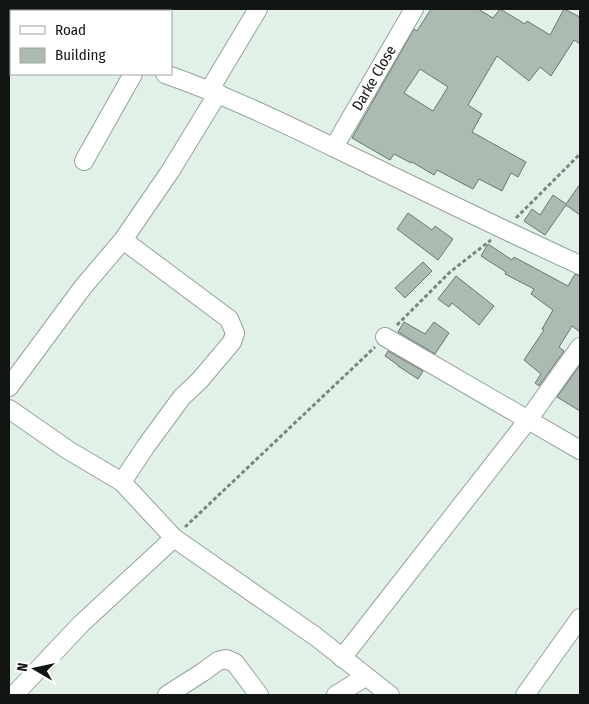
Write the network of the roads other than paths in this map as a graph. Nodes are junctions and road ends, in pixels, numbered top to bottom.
1 (258, 9) edge
2 (414, 9) edge
3 (132, 75) edge
4 (168, 75) edge
5 (214, 91) junction
6 (334, 147) junction
7 (84, 161) dead end
8 (123, 240) junction
9 (580, 265) edge
10 (385, 337) dead end
11 (579, 352) edge
12 (9, 387) edge
13 (9, 408) edge
14 (528, 420) junction
15 (580, 450) edge
16 (122, 482) junction
17 (174, 538) junction
18 (580, 618) edge
19 (342, 658) junction
20 (365, 677) junction
21 (18, 694) edge
22 (167, 695) edge
23 (259, 695) edge
24 (336, 695) edge
25 (390, 695) edge
26 (525, 695) edge

1 - 5 street
2 - 6 street, Darke Close
3 - 7 street
4 - 5 street
5 - 6 street
5 - 8 street
6 - 9 street
8 - 12 street
8 - 16 street
10 - 14 street
11 - 14 street
13 - 16 street
14 - 15 street
14 - 19 street
16 - 17 street
17 - 19 street
17 - 21 street
18 - 26 street
19 - 20 street
20 - 24 street
20 - 25 street
22 - 23 street

